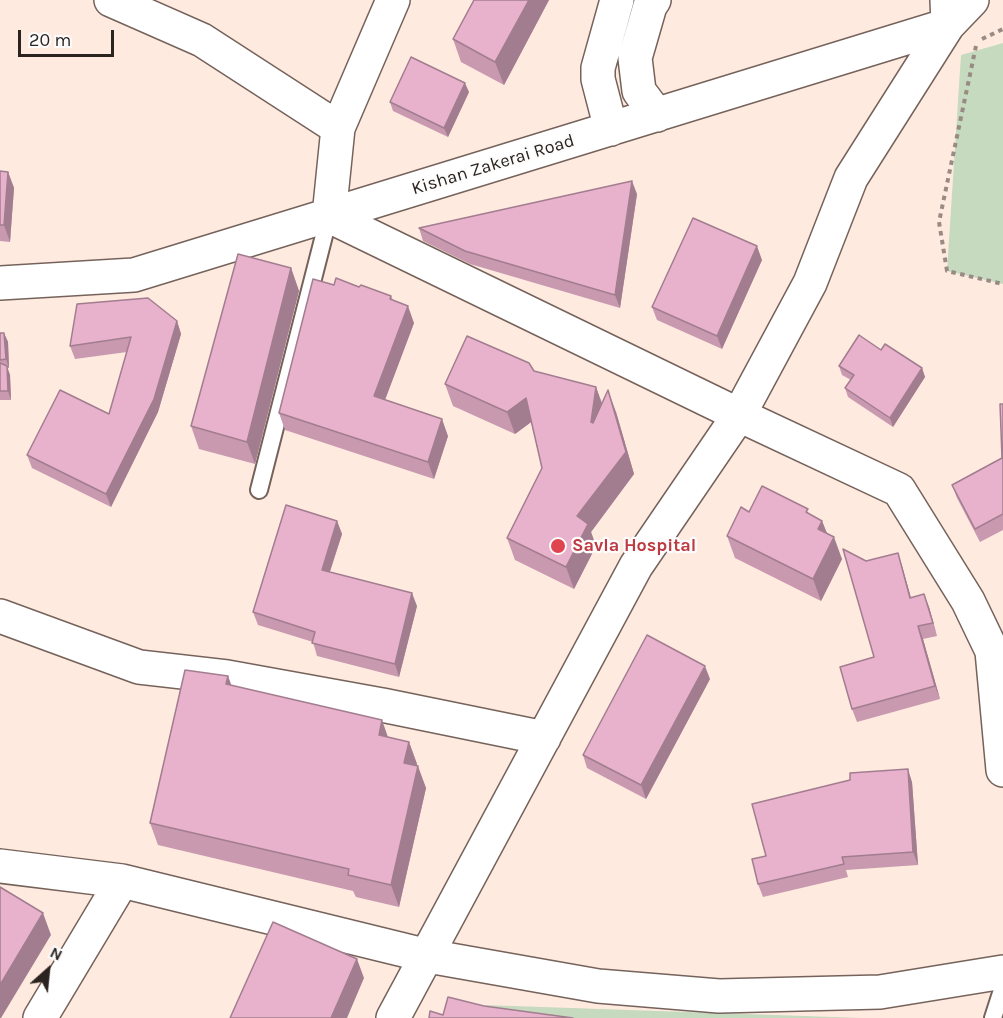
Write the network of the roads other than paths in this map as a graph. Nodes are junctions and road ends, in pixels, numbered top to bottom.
1 (111, 0) edge
2 (393, 0) edge
3 (617, 0) edge
4 (654, 0) edge
5 (972, 0) edge
6 (947, 13) edge
7 (657, 115) junction
8 (338, 128) junction
9 (611, 129) junction
10 (329, 216) junction
11 (0, 283) edge
12 (739, 415) junction
13 (259, 490) dead end
14 (0, 616) edge
15 (1000, 711) edge
16 (544, 738) junction
17 (1003, 770) edge
18 (0, 866) edge
19 (122, 881) junction
20 (428, 956) junction
21 (1003, 972) edge
22 (1003, 987) edge
23 (40, 1018) edge
24 (393, 1018) edge
25 (993, 1018) edge

1 - 8 street
2 - 8 street
3 - 9 street
4 - 7 street
5 - 6 street, Kishan Zakerai Road
6 - 7 street, Kishan Zakerai Road
6 - 12 street
7 - 9 street, Kishan Zakerai Road
8 - 10 street
9 - 10 street, Kishan Zakerai Road
10 - 11 street, Kishan Zakerai Road
10 - 12 street
10 - 13 lane
12 - 15 street
12 - 16 street
14 - 16 street
15 - 17 street
16 - 20 street
18 - 19 street
19 - 20 street
19 - 23 street
20 - 21 street
20 - 24 street
22 - 25 lane

